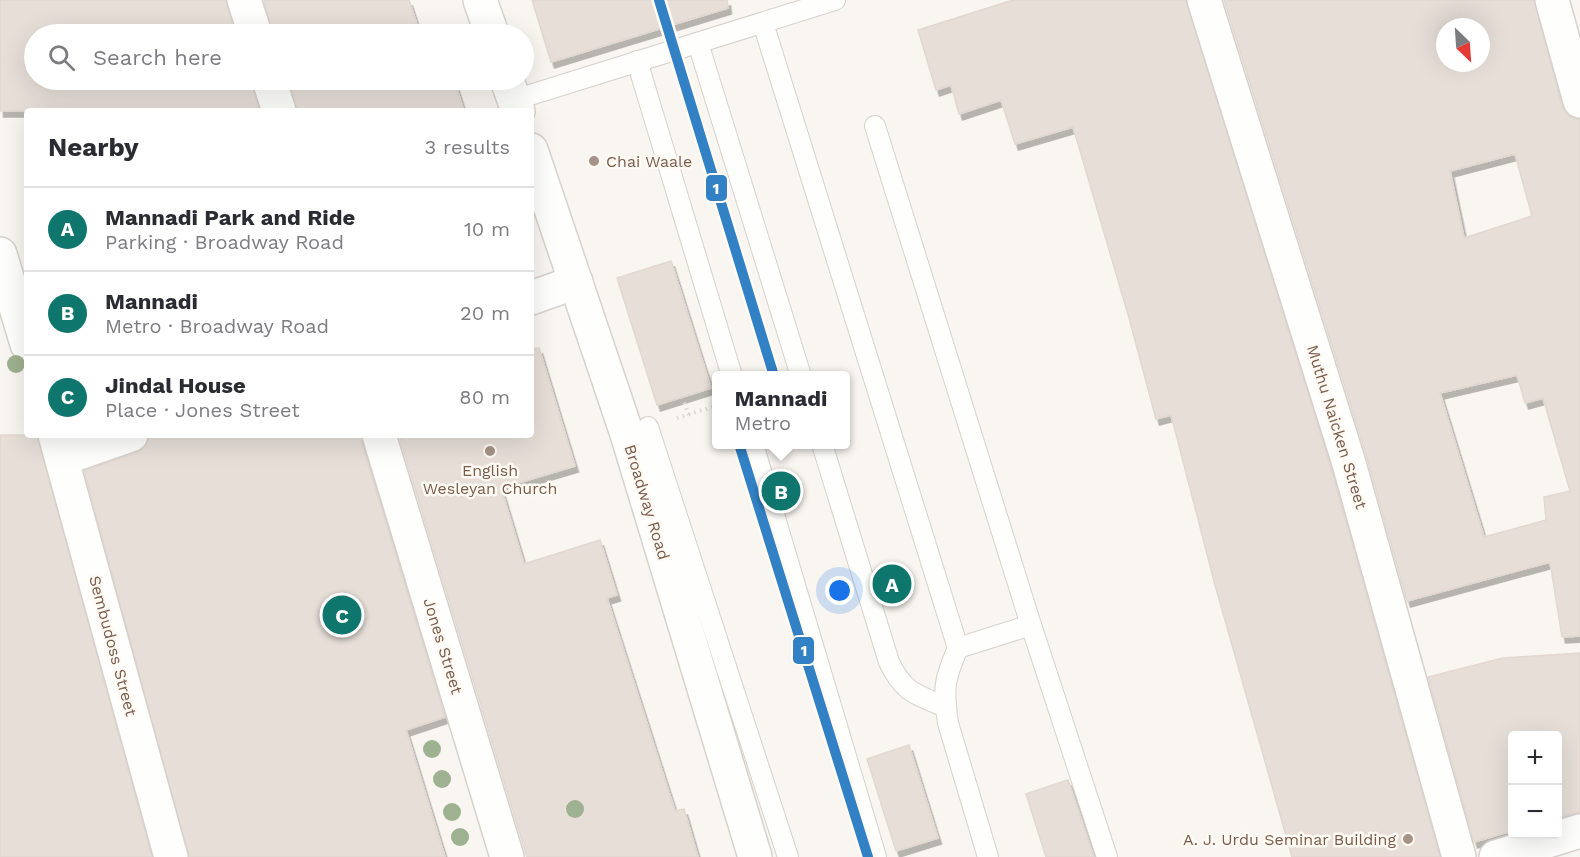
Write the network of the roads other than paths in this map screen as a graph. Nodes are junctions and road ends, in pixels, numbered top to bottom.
1 (244, 0) edge
2 (480, 0) edge
3 (835, 0) edge
4 (1204, 0) edge
5 (1552, 0) edge
6 (763, 23) junction
7 (252, 24) edge
8 (488, 24) edge
9 (698, 43) junction
10 (637, 61) junction
11 (272, 90) edge
12 (513, 97) edge
13 (1580, 101) edge
14 (278, 108) edge
15 (875, 126) dead end
16 (534, 159) edge
17 (0, 255) edge
18 (576, 282) junction
19 (534, 297) edge
20 (24, 334) edge
21 (731, 371) edge
22 (800, 371) edge
23 (648, 427) road end
24 (113, 438) edge
25 (381, 438) edge
26 (58, 447) edge
27 (754, 449) edge
28 (824, 449) edge
29 (1031, 625) junction
30 (958, 648) junction
31 (946, 707) junction
32 (1580, 831) edge
33 (171, 857) edge
34 (507, 857) edge
35 (755, 857) edge
36 (788, 857) edge
37 (876, 857) edge
38 (988, 857) edge
39 (1107, 857) edge
40 (1459, 857) edge
41 (1496, 857) edge

1 - 7 street
2 - 8 street
3 - 6 lane
4 - 40 street, Muthu Naicken Street
5 - 13 street
6 - 9 lane
6 - 30 lane
9 - 10 lane
9 - 22 lane
10 - 12 lane
10 - 21 lane
11 - 14 street
15 - 29 lane
16 - 18 street, Broadway Road
17 - 20 street
18 - 19 street
18 - 35 street, Broadway Road
23 - 36 lane
24 - 26 street
25 - 34 street, Jones Street
26 - 33 street, Sembudoss Street
27 - 37 lane
28 - 31 lane
29 - 30 lane
29 - 39 lane
30 - 31 lane
31 - 38 lane
32 - 41 street

